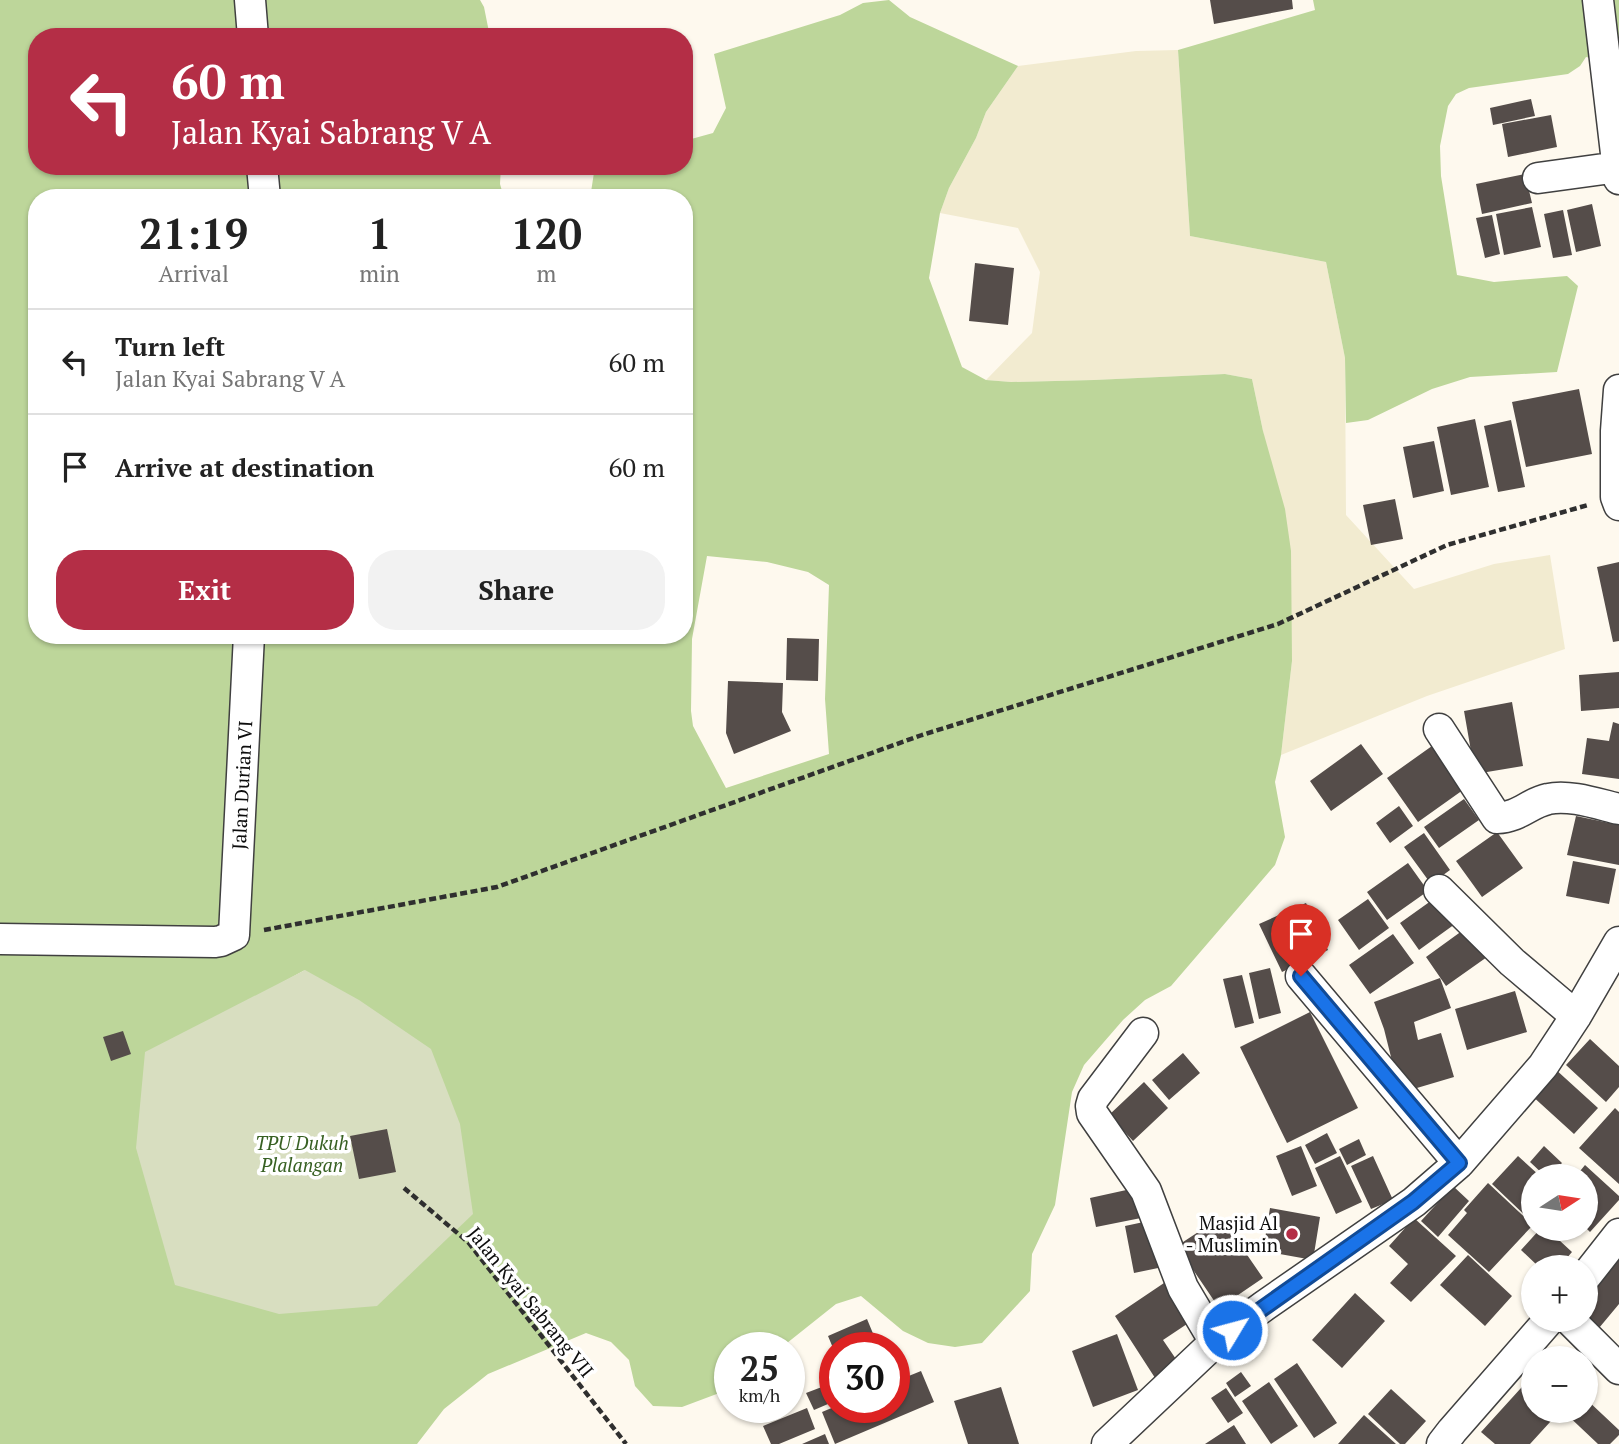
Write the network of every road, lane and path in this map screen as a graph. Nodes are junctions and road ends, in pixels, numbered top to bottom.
1 (250, 0) edge
2 (1598, 0) edge
3 (252, 28) edge
4 (1618, 173) edge
5 (1538, 178) dead end
6 (1619, 390) edge
7 (1618, 431) edge
8 (1618, 501) edge
9 (249, 644) edge
10 (1439, 729) dead end
11 (1619, 809) edge
12 (1439, 890) dead end
13 (234, 935) junction
14 (0, 939) edge
15 (1619, 942) edge
16 (1301, 976) dead end
17 (1576, 1016) junction
18 (1143, 1033) dead end
19 (1459, 1163) junction
20 (404, 1188) dead end
21 (1619, 1234) edge
22 (1598, 1261) edge
23 (1539, 1332) edge
24 (1582, 1332) edge
25 (1215, 1342) junction
26 (1619, 1369) edge
27 (1122, 1439) edge
28 (626, 1444) edge
29 (1443, 1444) edge

1 - 3 street
2 - 4 street
4 - 5 street
6 - 7 street
7 - 8 street
8 - 13 path
9 - 13 street, Jalan Durian VI
10 - 11 street
12 - 17 street
13 - 14 street
15 - 17 street
16 - 19 street
17 - 19 street
18 - 25 street
19 - 25 street
20 - 28 path, Jalan Kyai Sabrang VII
21 - 22 street
23 - 29 street
24 - 26 street
25 - 27 street

